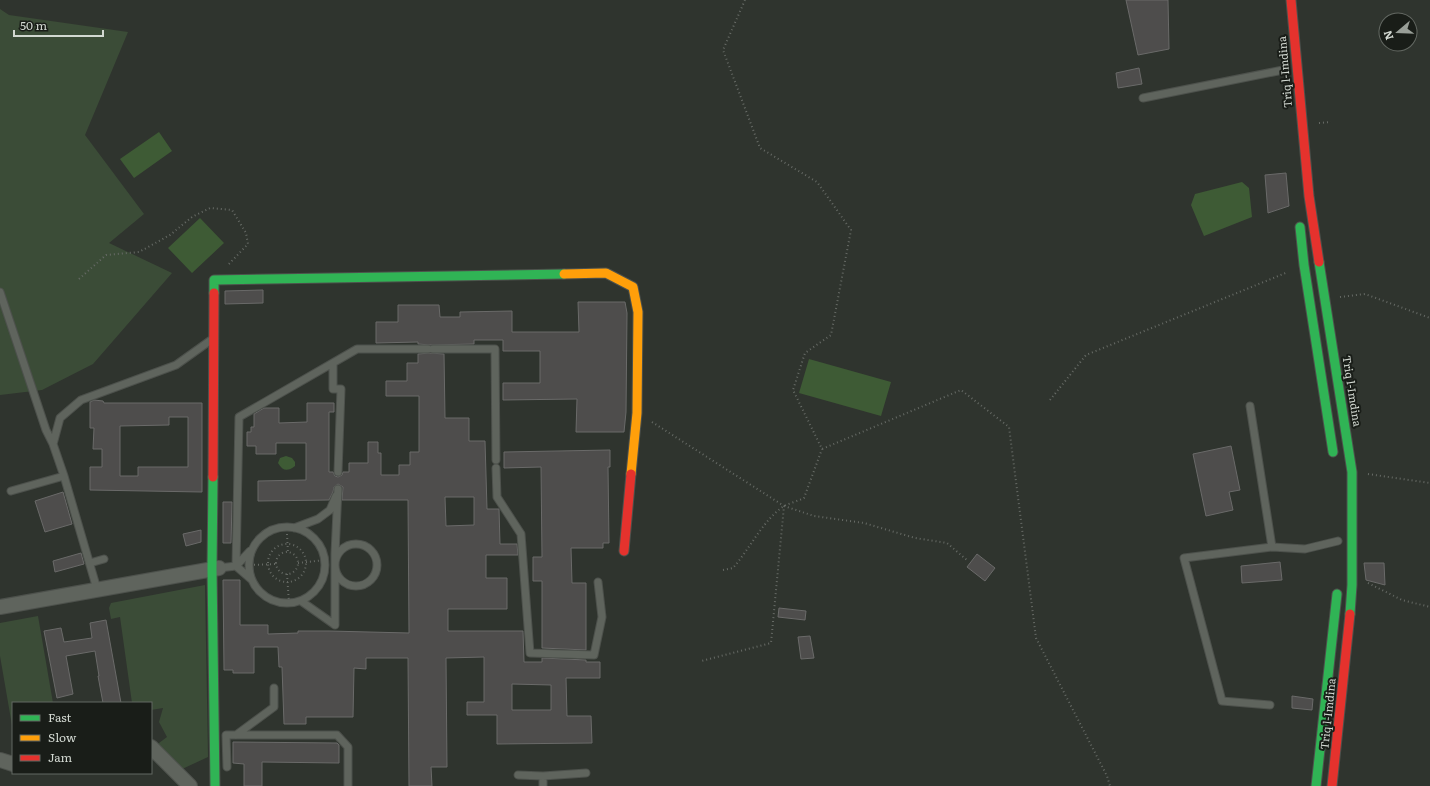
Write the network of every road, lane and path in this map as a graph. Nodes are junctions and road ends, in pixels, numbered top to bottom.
1 (745, 0) edge
2 (1291, 0) edge
3 (1283, 70) dead end
4 (1143, 98) dead end
5 (1299, 218) dead end
6 (1304, 265) junction
7 (79, 279) dead end
8 (214, 280) junction
9 (0, 292) edge
10 (1325, 298) junction
11 (1430, 318) edge
12 (213, 339) junction
13 (333, 363) junction
14 (1050, 400) dead end
15 (1250, 406) dead end
16 (637, 413) junction
17 (53, 444) junction
18 (822, 449) junction
19 (1335, 464) dead end
20 (338, 472) dead end
21 (1352, 472) junction
22 (64, 476) junction
23 (1430, 484) edge
24 (11, 491) dead end
25 (784, 506) junction
26 (291, 527) junction
27 (1338, 541) dead end
28 (286, 544) junction
29 (1272, 547) junction
30 (252, 548) junction
31 (321, 548) junction
32 (624, 551) dead end
33 (288, 553) junction
34 (337, 554) junction
35 (104, 559) dead end
36 (325, 560) junction
37 (968, 561) dead end
38 (90, 563) junction
39 (298, 563) junction
40 (306, 563) junction
41 (268, 564) junction
42 (277, 564) junction
43 (249, 565) junction
44 (236, 566) junction
45 (216, 568) junction
46 (723, 570) dead end
47 (287, 574) junction
48 (336, 577) junction
49 (252, 580) junction
50 (287, 582) junction
51 (598, 582) dead end
52 (320, 585) junction
53 (1352, 585) junction
54 (1338, 586) dead end
55 (97, 589) junction
56 (301, 601) junction
57 (289, 603) junction
58 (0, 607) edge
59 (1430, 607) edge
60 (701, 661) dead end
61 (274, 688) dead end
62 (1270, 704) dead end
63 (236, 735) junction
64 (152, 748) edge
65 (0, 760) edge
66 (12, 764) edge
67 (227, 767) dead end
68 (586, 772) dead end
69 (518, 775) dead end
70 (543, 776) junction
71 (190, 786) edge
72 (216, 786) edge
73 (348, 786) edge
74 (542, 786) edge
75 (1110, 786) edge
76 (1316, 786) edge
77 (1332, 786) edge

1 - 18 path
2 - 10 main road, Triq l-Imdina
3 - 4 lane
5 - 6 main road
6 - 14 path
6 - 19 main road
7 - 8 path
8 - 12 main road
8 - 16 main road
9 - 17 lane
10 - 11 path
10 - 21 main road, Triq l-Imdina
12 - 17 lane
12 - 45 main road
13 - 20 lane
13 - 44 lane
13 - 51 lane
15 - 29 lane
16 - 25 path
16 - 32 main road
17 - 22 lane
18 - 25 path
18 - 75 path
21 - 23 path
21 - 53 main road, Triq l-Imdina
22 - 24 lane
22 - 38 lane
25 - 37 path
25 - 46 path
25 - 60 path
26 - 28 path
26 - 30 lane
26 - 31 lane
26 - 34 lane
27 - 29 lane
28 - 33 path
28 - 40 path
28 - 41 path
29 - 62 lane
30 - 43 lane
30 - 44 lane
31 - 34 lane
31 - 36 lane
33 - 39 path
33 - 42 path
34 - 48 lane
34 - 48 lane
35 - 38 lane
36 - 40 path
36 - 52 lane
38 - 55 lane
39 - 40 path
39 - 47 path
40 - 50 path
41 - 42 path
41 - 43 path
41 - 50 path
42 - 47 path
43 - 49 lane
44 - 45 lane
44 - 49 lane
45 - 55 street
45 - 72 main road
47 - 50 path
48 - 52 lane
48 - 56 lane
49 - 57 lane
50 - 57 path
52 - 56 lane
53 - 59 path
53 - 77 main road, Triq l-Imdina
54 - 76 main road, Triq l-Imdina
55 - 58 street
56 - 57 lane
61 - 63 lane
63 - 67 lane
63 - 73 lane
64 - 71 street
65 - 66 street
68 - 70 lane
69 - 70 lane
70 - 74 lane

